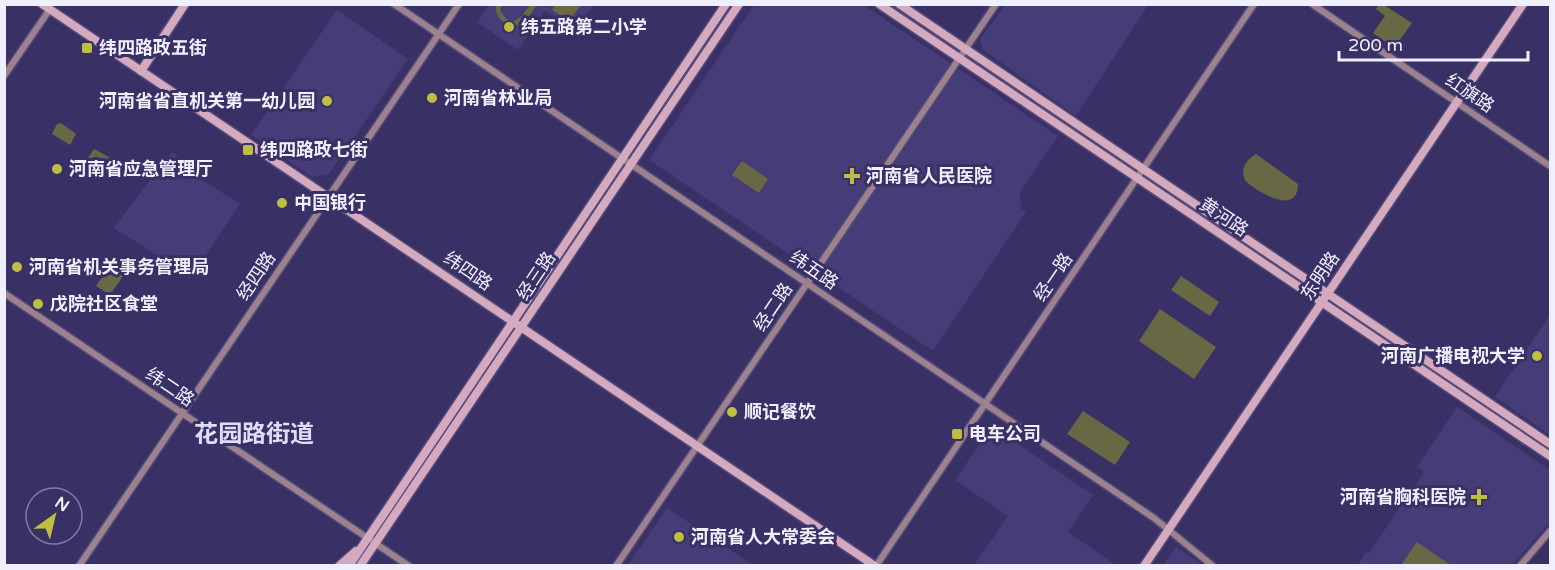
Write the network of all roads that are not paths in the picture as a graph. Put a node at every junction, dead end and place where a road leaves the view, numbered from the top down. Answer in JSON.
{"nodes":[{"id":1,"x":185,"y":4,"type":"edge"},
{"id":2,"x":394,"y":4,"type":"edge"},
{"id":3,"x":459,"y":4,"type":"edge"},
{"id":4,"x":726,"y":4,"type":"edge"},
{"id":5,"x":739,"y":4,"type":"edge"},
{"id":6,"x":879,"y":4,"type":"edge"},
{"id":7,"x":899,"y":4,"type":"edge"},
{"id":8,"x":996,"y":4,"type":"edge"},
{"id":9,"x":1254,"y":4,"type":"edge"},
{"id":10,"x":1312,"y":4,"type":"edge"},
{"id":11,"x":1523,"y":4,"type":"edge"},
{"id":12,"x":46,"y":7,"type":"edge"},
{"id":13,"x":438,"y":35,"type":"junction"},
{"id":14,"x":966,"y":49,"type":"junction"},
{"id":15,"x":959,"y":58,"type":"junction"},
{"id":16,"x":141,"y":71,"type":"junction"},
{"id":17,"x":4,"y":76,"type":"edge"},
{"id":18,"x":1457,"y":102,"type":"junction"},
{"id":19,"x":622,"y":158,"type":"junction"},
{"id":20,"x":631,"y":164,"type":"junction"},
{"id":21,"x":1551,"y":166,"type":"edge"},
{"id":22,"x":1143,"y":169,"type":"junction"},
{"id":23,"x":1137,"y":178,"type":"junction"},
{"id":24,"x":327,"y":196,"type":"junction"},
{"id":25,"x":807,"y":283,"type":"junction"},
{"id":26,"x":4,"y":293,"type":"edge"},
{"id":27,"x":1328,"y":294,"type":"junction"},
{"id":28,"x":1322,"y":303,"type":"junction"},
{"id":29,"x":513,"y":321,"type":"junction"},
{"id":30,"x":521,"y":327,"type":"junction"},
{"id":31,"x":986,"y":404,"type":"junction"},
{"id":32,"x":182,"y":413,"type":"junction"},
{"id":33,"x":1551,"y":444,"type":"edge"},
{"id":34,"x":697,"y":446,"type":"junction"},
{"id":35,"x":1551,"y":456,"type":"edge"},
{"id":36,"x":1169,"y":529,"type":"junction"},
{"id":37,"x":1551,"y":531,"type":"edge"},
{"id":38,"x":369,"y":544,"type":"junction"},
{"id":39,"x":80,"y":566,"type":"edge"},
{"id":40,"x":339,"y":566,"type":"edge"},
{"id":41,"x":349,"y":566,"type":"edge"},
{"id":42,"x":360,"y":566,"type":"edge"},
{"id":43,"x":369,"y":566,"type":"edge"},
{"id":44,"x":409,"y":566,"type":"edge"},
{"id":45,"x":616,"y":566,"type":"edge"},
{"id":46,"x":876,"y":566,"type":"edge"},
{"id":47,"x":1144,"y":566,"type":"edge"},
{"id":48,"x":1213,"y":566,"type":"edge"},
{"id":49,"x":1520,"y":566,"type":"edge"}],
"edges":[{"from":1,"to":16,"type":"main road"},
{"from":2,"to":13,"type":"street","name":"纬五路"},
{"from":3,"to":13,"type":"street","name":"经四路"},
{"from":4,"to":19,"type":"main road","name":"经三路"},
{"from":5,"to":20,"type":"main road","name":"经三路"},
{"from":6,"to":15,"type":"main road","name":"黄河路"},
{"from":7,"to":14,"type":"main road","name":"黄河路"},
{"from":8,"to":14,"type":"street","name":"经二路"},
{"from":9,"to":22,"type":"street","name":"经一路"},
{"from":10,"to":18,"type":"street","name":"红旗路"},
{"from":11,"to":18,"type":"main road","name":"东明路"},
{"from":12,"to":16,"type":"main road","name":"纬四路"},
{"from":12,"to":17,"type":"street"},
{"from":13,"to":19,"type":"street","name":"纬五路"},
{"from":13,"to":24,"type":"street","name":"经四路"},
{"from":14,"to":15,"type":"street","name":"经二路"},
{"from":14,"to":22,"type":"main road","name":"黄河路"},
{"from":15,"to":23,"type":"main road","name":"黄河路"},
{"from":15,"to":25,"type":"street","name":"经二路"},
{"from":16,"to":24,"type":"main road","name":"纬四路"},
{"from":18,"to":21,"type":"street","name":"红旗路"},
{"from":18,"to":27,"type":"main road","name":"东明路"},
{"from":19,"to":20,"type":"street","name":"纬五路"},
{"from":19,"to":29,"type":"main road","name":"经三路"},
{"from":20,"to":25,"type":"street","name":"纬五路"},
{"from":20,"to":30,"type":"main road","name":"经三路"},
{"from":22,"to":23,"type":"street","name":"经一路"},
{"from":22,"to":27,"type":"main road","name":"黄河路"},
{"from":23,"to":28,"type":"main road","name":"黄河路"},
{"from":23,"to":31,"type":"street","name":"经一路"},
{"from":24,"to":29,"type":"main road","name":"纬四路"},
{"from":24,"to":32,"type":"street","name":"经四路"},
{"from":25,"to":31,"type":"street","name":"纬五路"},
{"from":25,"to":34,"type":"street","name":"经二路"},
{"from":26,"to":32,"type":"street","name":"纬二路"},
{"from":27,"to":28,"type":"main road","name":"东明路"},
{"from":27,"to":33,"type":"main road","name":"黄河路"},
{"from":28,"to":35,"type":"main road","name":"黄河路"},
{"from":28,"to":36,"type":"main road","name":"东明路"},
{"from":29,"to":30,"type":"main road","name":"纬四路"},
{"from":29,"to":38,"type":"main road","name":"经三路"},
{"from":30,"to":34,"type":"main road","name":"纬四路"},
{"from":30,"to":38,"type":"main road","name":"经三路"},
{"from":31,"to":36,"type":"street","name":"纬五路"},
{"from":31,"to":46,"type":"street","name":"经一路"},
{"from":32,"to":38,"type":"street","name":"纬二路"},
{"from":32,"to":39,"type":"street","name":"经四路"},
{"from":34,"to":45,"type":"street","name":"经二路"},
{"from":34,"to":46,"type":"main road","name":"纬四路"},
{"from":36,"to":47,"type":"main road","name":"东明路"},
{"from":36,"to":48,"type":"street","name":"纬五路"},
{"from":37,"to":49,"type":"street"},
{"from":38,"to":40,"type":"main road"},
{"from":38,"to":41,"type":"main road","name":"经三路"},
{"from":38,"to":42,"type":"main road","name":"经三路"},
{"from":38,"to":43,"type":"main road"},
{"from":38,"to":44,"type":"street","name":"纬二路"}]}
